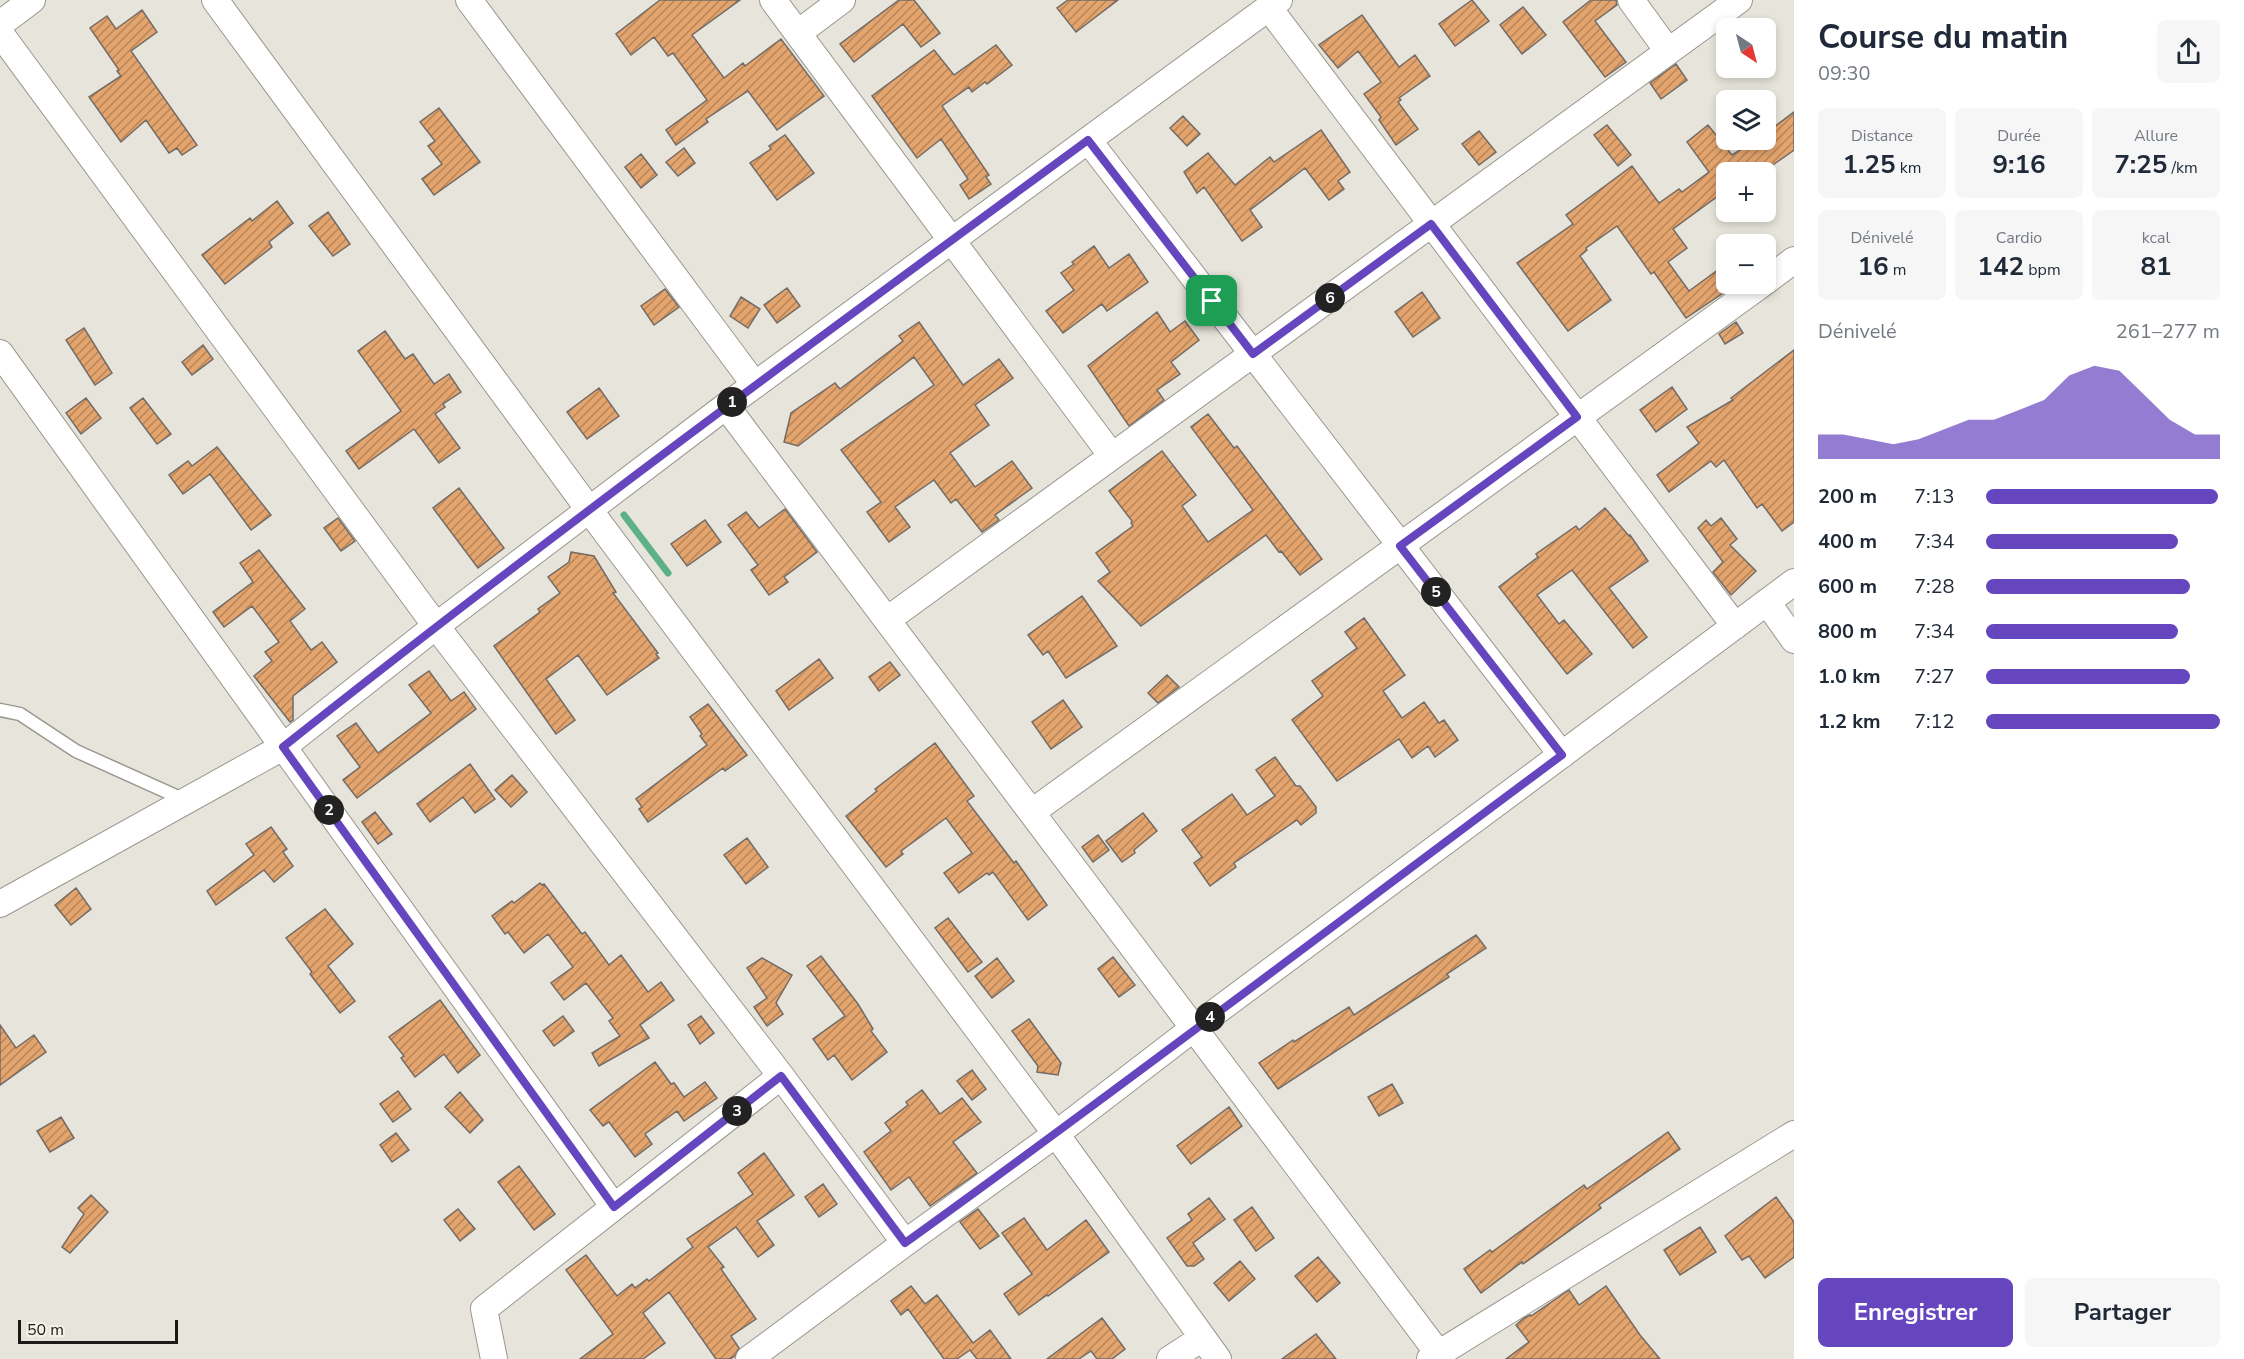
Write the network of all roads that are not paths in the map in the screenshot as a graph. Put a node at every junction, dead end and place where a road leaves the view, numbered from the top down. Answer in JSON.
{"nodes":[{"id":1,"x":32,"y":0,"type":"edge"},
{"id":2,"x":215,"y":0,"type":"edge"},
{"id":3,"x":469,"y":0,"type":"edge"},
{"id":4,"x":773,"y":0,"type":"edge"},
{"id":5,"x":842,"y":0,"type":"edge"},
{"id":6,"x":1631,"y":0,"type":"edge"},
{"id":7,"x":1739,"y":0,"type":"edge"},
{"id":8,"x":1274,"y":4,"type":"edge"},
{"id":9,"x":0,"y":24,"type":"edge"},
{"id":10,"x":0,"y":33,"type":"edge"},
{"id":11,"x":798,"y":33,"type":"junction"},
{"id":12,"x":1668,"y":51,"type":"junction"},
{"id":13,"x":1088,"y":140,"type":"junction"},
{"id":14,"x":1431,"y":224,"type":"junction"},
{"id":15,"x":952,"y":240,"type":"junction"},
{"id":16,"x":1794,"y":260,"type":"edge"},
{"id":17,"x":1776,"y":274,"type":"edge"},
{"id":18,"x":1748,"y":294,"type":"edge"},
{"id":19,"x":0,"y":353,"type":"edge"},
{"id":20,"x":1253,"y":354,"type":"junction"},
{"id":21,"x":755,"y":385,"type":"junction"},
{"id":22,"x":726,"y":406,"type":"junction"},
{"id":23,"x":1577,"y":417,"type":"junction"},
{"id":24,"x":1112,"y":456,"type":"junction"},
{"id":25,"x":590,"y":511,"type":"junction"},
{"id":26,"x":1400,"y":546,"type":"junction"},
{"id":27,"x":1794,"y":582,"type":"edge"},
{"id":28,"x":1767,"y":602,"type":"junction"},
{"id":29,"x":888,"y":620,"type":"junction"},
{"id":30,"x":436,"y":626,"type":"junction"},
{"id":31,"x":1735,"y":626,"type":"junction"},
{"id":32,"x":1794,"y":640,"type":"edge"},
{"id":33,"x":0,"y":710,"type":"edge"},
{"id":34,"x":283,"y":747,"type":"junction"},
{"id":35,"x":1562,"y":755,"type":"junction"},
{"id":36,"x":188,"y":801,"type":"junction"},
{"id":37,"x":1032,"y":812,"type":"junction"},
{"id":38,"x":0,"y":904,"type":"edge"},
{"id":39,"x":1194,"y":1028,"type":"junction"},
{"id":40,"x":781,"y":1076,"type":"junction"},
{"id":41,"x":1056,"y":1134,"type":"junction"},
{"id":42,"x":1794,"y":1134,"type":"edge"},
{"id":43,"x":614,"y":1207,"type":"junction"},
{"id":44,"x":905,"y":1243,"type":"junction"},
{"id":45,"x":1201,"y":1339,"type":"junction"},
{"id":46,"x":1434,"y":1356,"type":"edge"},
{"id":47,"x":494,"y":1359,"type":"edge"},
{"id":48,"x":749,"y":1359,"type":"edge"},
{"id":49,"x":1170,"y":1359,"type":"edge"},
{"id":50,"x":1218,"y":1359,"type":"edge"}],
"edges":[{"from":1,"to":9,"type":"street"},
{"from":2,"to":25,"type":"street"},
{"from":3,"to":21,"type":"street"},
{"from":4,"to":11,"type":"street"},
{"from":5,"to":11,"type":"street"},
{"from":6,"to":12,"type":"street"},
{"from":7,"to":12,"type":"street"},
{"from":8,"to":13,"type":"street"},
{"from":8,"to":14,"type":"street"},
{"from":10,"to":30,"type":"street"},
{"from":11,"to":15,"type":"street"},
{"from":12,"to":14,"type":"street"},
{"from":13,"to":15,"type":"street"},
{"from":13,"to":20,"type":"street"},
{"from":14,"to":20,"type":"street"},
{"from":14,"to":23,"type":"street"},
{"from":15,"to":21,"type":"street"},
{"from":15,"to":24,"type":"street"},
{"from":16,"to":17,"type":"street"},
{"from":18,"to":23,"type":"street"},
{"from":19,"to":34,"type":"street"},
{"from":20,"to":24,"type":"street"},
{"from":20,"to":26,"type":"street"},
{"from":21,"to":22,"type":"street"},
{"from":22,"to":25,"type":"street"},
{"from":22,"to":29,"type":"street"},
{"from":23,"to":26,"type":"street"},
{"from":23,"to":31,"type":"street"},
{"from":24,"to":29,"type":"street"},
{"from":25,"to":30,"type":"street"},
{"from":25,"to":41,"type":"street"},
{"from":26,"to":35,"type":"street"},
{"from":26,"to":37,"type":"street"},
{"from":27,"to":28,"type":"street"},
{"from":28,"to":31,"type":"street"},
{"from":28,"to":32,"type":"street"},
{"from":29,"to":37,"type":"street"},
{"from":30,"to":34,"type":"street"},
{"from":30,"to":40,"type":"street"},
{"from":31,"to":35,"type":"street"},
{"from":33,"to":36,"type":"lane"},
{"from":34,"to":36,"type":"street"},
{"from":34,"to":43,"type":"street"},
{"from":35,"to":39,"type":"street"},
{"from":36,"to":38,"type":"street"},
{"from":37,"to":39,"type":"street"},
{"from":39,"to":41,"type":"street"},
{"from":39,"to":46,"type":"street"},
{"from":40,"to":43,"type":"street"},
{"from":40,"to":44,"type":"street"},
{"from":41,"to":44,"type":"street"},
{"from":41,"to":45,"type":"street"},
{"from":42,"to":46,"type":"street"},
{"from":43,"to":47,"type":"street"},
{"from":44,"to":48,"type":"street"},
{"from":45,"to":49,"type":"street"},
{"from":45,"to":50,"type":"street"}]}
